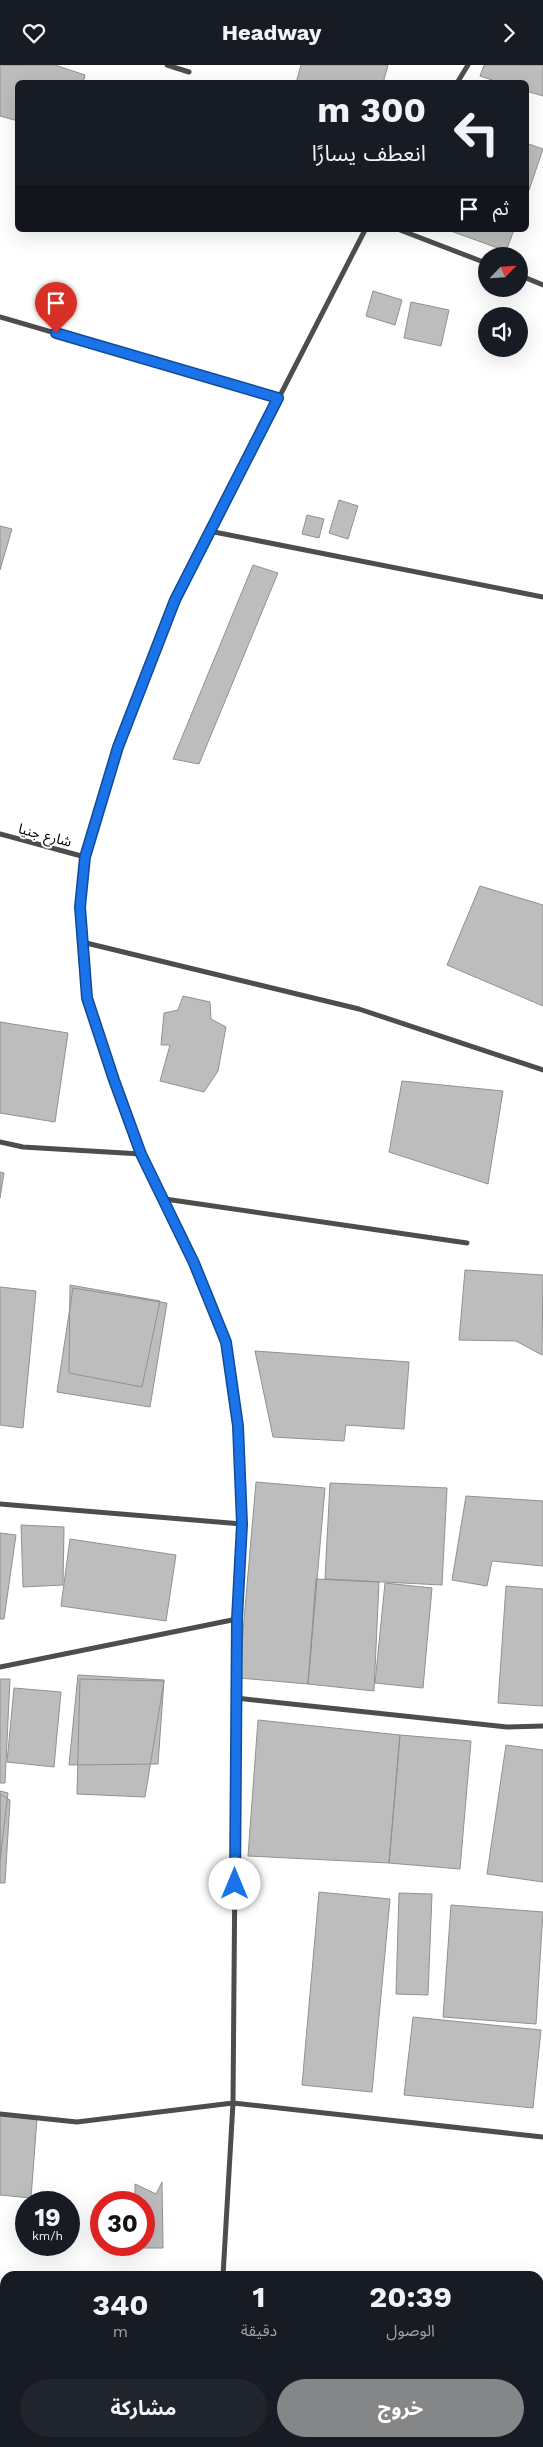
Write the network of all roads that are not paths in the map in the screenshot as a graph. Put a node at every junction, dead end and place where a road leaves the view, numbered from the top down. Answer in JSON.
{"nodes":[{"id":1,"x":167,"y":65,"type":"edge"},
{"id":2,"x":468,"y":65,"type":"edge"},
{"id":3,"x":189,"y":72,"type":"dead end"},
{"id":4,"x":459,"y":80,"type":"edge"},
{"id":5,"x":364,"y":232,"type":"edge"},
{"id":6,"x":405,"y":232,"type":"edge"},
{"id":7,"x":478,"y":260,"type":"edge"},
{"id":8,"x":528,"y":279,"type":"edge"},
{"id":9,"x":543,"y":285,"type":"edge"},
{"id":10,"x":0,"y":317,"type":"edge"},
{"id":11,"x":278,"y":398,"type":"junction"},
{"id":12,"x":210,"y":531,"type":"junction"},
{"id":13,"x":543,"y":597,"type":"edge"},
{"id":14,"x":0,"y":834,"type":"edge"},
{"id":15,"x":85,"y":857,"type":"junction"},
{"id":16,"x":82,"y":942,"type":"junction"},
{"id":17,"x":543,"y":1070,"type":"edge"},
{"id":18,"x":0,"y":1142,"type":"edge"},
{"id":19,"x":141,"y":1154,"type":"junction"},
{"id":20,"x":165,"y":1199,"type":"junction"},
{"id":21,"x":467,"y":1243,"type":"dead end"},
{"id":22,"x":0,"y":1504,"type":"edge"},
{"id":23,"x":242,"y":1524,"type":"junction"},
{"id":24,"x":237,"y":1619,"type":"junction"},
{"id":25,"x":0,"y":1667,"type":"edge"},
{"id":26,"x":236,"y":1698,"type":"junction"},
{"id":27,"x":543,"y":1726,"type":"edge"},
{"id":28,"x":233,"y":2103,"type":"junction"},
{"id":29,"x":0,"y":2114,"type":"edge"},
{"id":30,"x":543,"y":2137,"type":"edge"},
{"id":31,"x":223,"y":2271,"type":"edge"}],
"edges":[{"from":1,"to":3,"type":"street"},
{"from":2,"to":4,"type":"street"},
{"from":5,"to":11,"type":"street"},
{"from":6,"to":7,"type":"street"},
{"from":8,"to":9,"type":"street"},
{"from":10,"to":11,"type":"street"},
{"from":11,"to":12,"type":"street"},
{"from":12,"to":13,"type":"street"},
{"from":12,"to":15,"type":"street"},
{"from":14,"to":15,"type":"street","name":"شارع جنيا"},
{"from":15,"to":16,"type":"street"},
{"from":16,"to":17,"type":"street"},
{"from":16,"to":19,"type":"street"},
{"from":18,"to":19,"type":"street"},
{"from":19,"to":20,"type":"street"},
{"from":20,"to":21,"type":"street"},
{"from":20,"to":23,"type":"street"},
{"from":22,"to":23,"type":"street"},
{"from":23,"to":24,"type":"street"},
{"from":24,"to":25,"type":"street"},
{"from":24,"to":26,"type":"street"},
{"from":26,"to":27,"type":"street"},
{"from":26,"to":28,"type":"street"},
{"from":28,"to":29,"type":"street"},
{"from":28,"to":30,"type":"street"},
{"from":28,"to":31,"type":"street"}]}
